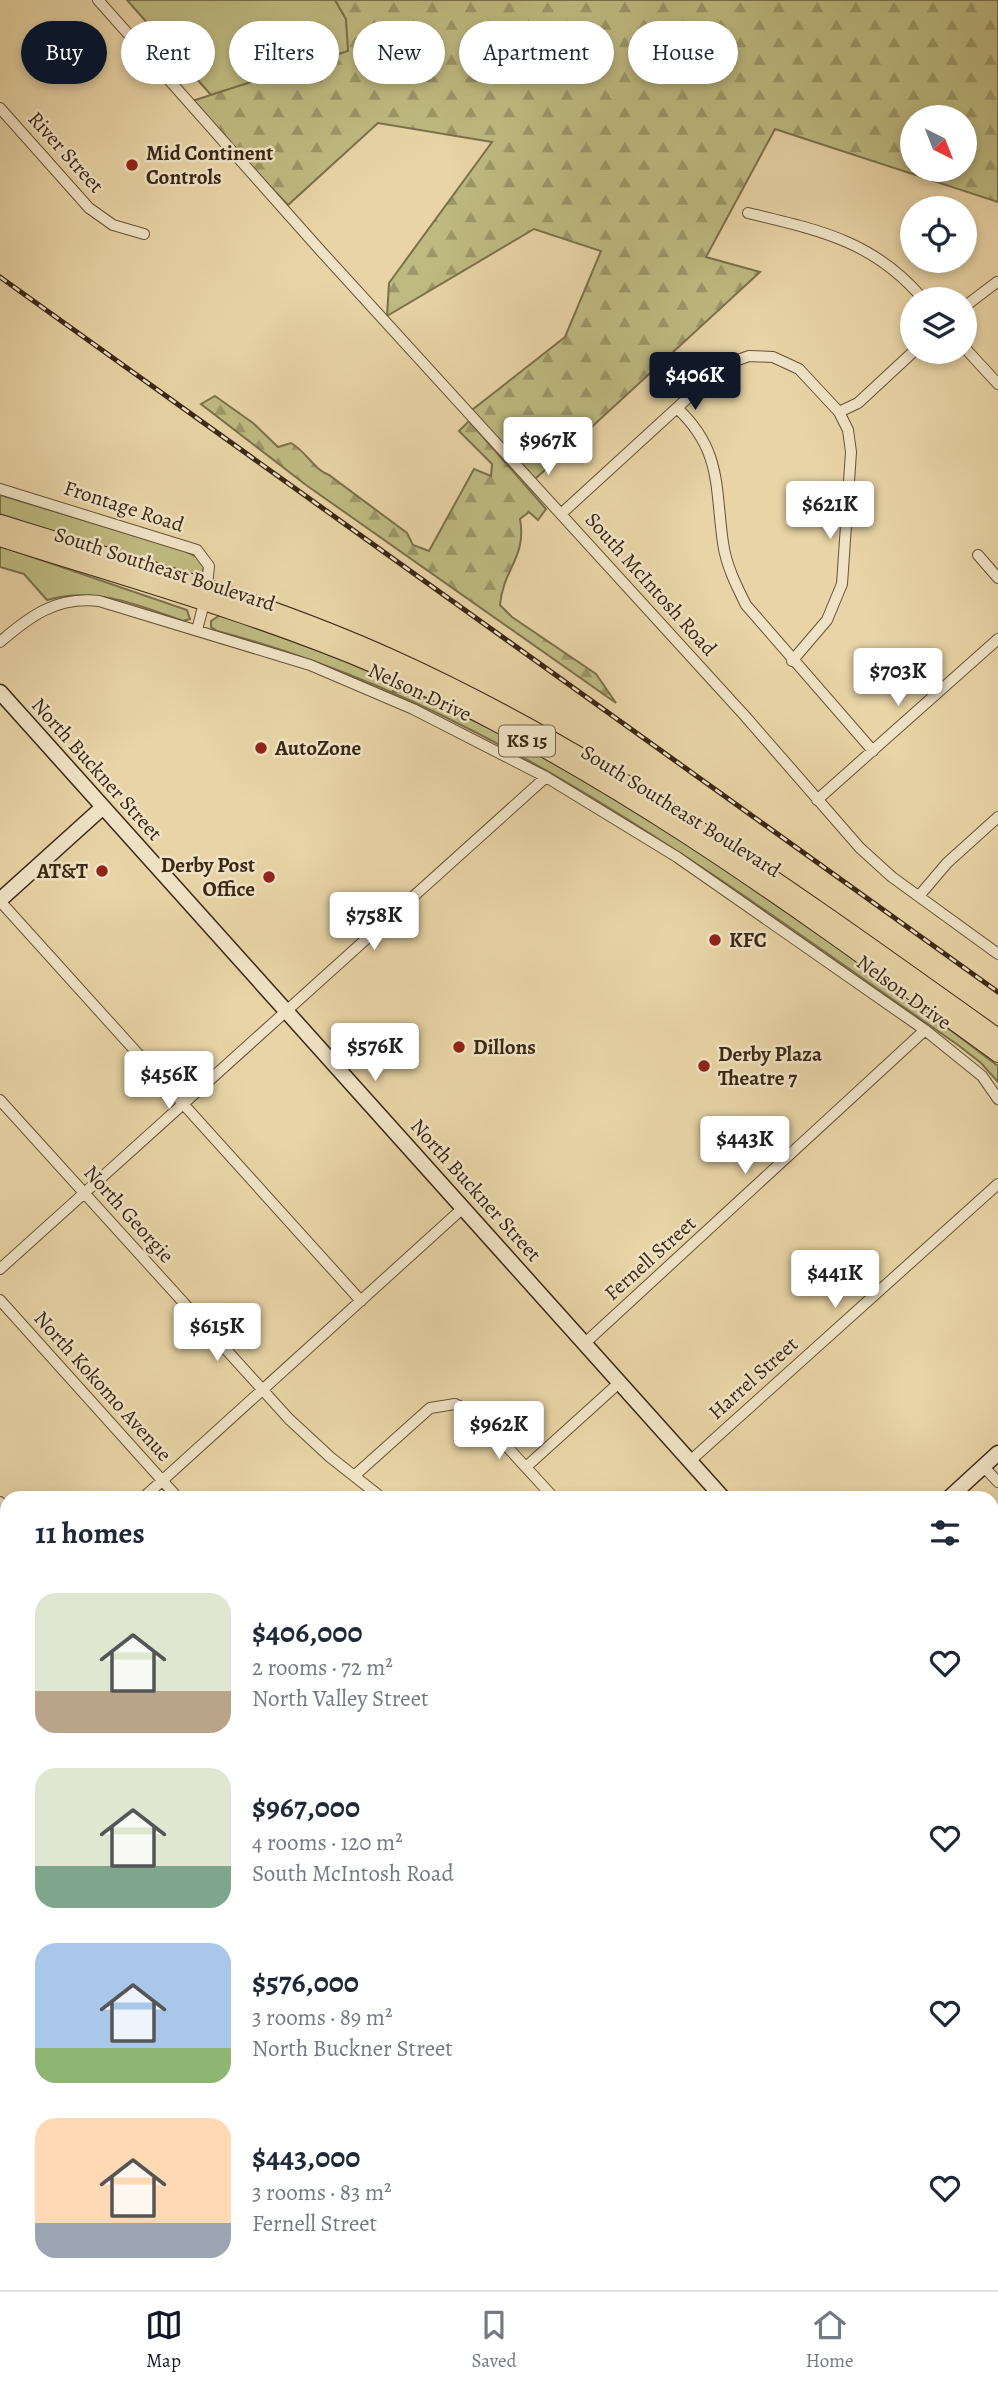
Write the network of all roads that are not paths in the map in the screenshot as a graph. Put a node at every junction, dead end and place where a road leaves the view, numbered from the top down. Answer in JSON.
{"nodes":[{"id":1,"x":98,"y":0,"type":"edge"},
{"id":2,"x":0,"y":108,"type":"edge"},
{"id":3,"x":748,"y":213,"type":"dead end"},
{"id":4,"x":144,"y":234,"type":"dead end"},
{"id":5,"x":997,"y":282,"type":"edge"},
{"id":6,"x":911,"y":287,"type":"edge"},
{"id":7,"x":977,"y":297,"type":"edge"},
{"id":8,"x":977,"y":361,"type":"edge"},
{"id":9,"x":900,"y":364,"type":"edge"},
{"id":10,"x":998,"y":384,"type":"edge"},
{"id":11,"x":677,"y":408,"type":"junction"},
{"id":12,"x":839,"y":412,"type":"junction"},
{"id":13,"x":0,"y":489,"type":"edge"},
{"id":14,"x":561,"y":514,"type":"junction"},
{"id":15,"x":0,"y":523,"type":"edge"},
{"id":16,"x":0,"y":538,"type":"edge"},
{"id":17,"x":978,"y":555,"type":"dead end"},
{"id":18,"x":998,"y":578,"type":"edge"},
{"id":19,"x":143,"y":584,"type":"junction"},
{"id":20,"x":207,"y":587,"type":"junction"},
{"id":21,"x":204,"y":603,"type":"junction"},
{"id":22,"x":263,"y":606,"type":"junction"},
{"id":23,"x":197,"y":630,"type":"junction"},
{"id":24,"x":998,"y":639,"type":"edge"},
{"id":25,"x":0,"y":642,"type":"edge"},
{"id":26,"x":792,"y":660,"type":"junction"},
{"id":27,"x":0,"y":692,"type":"edge"},
{"id":28,"x":873,"y":751,"type":"junction"},
{"id":29,"x":545,"y":777,"type":"junction"},
{"id":30,"x":817,"y":800,"type":"junction"},
{"id":31,"x":103,"y":807,"type":"junction"},
{"id":32,"x":998,"y":817,"type":"edge"},
{"id":33,"x":919,"y":896,"type":"junction"},
{"id":34,"x":0,"y":900,"type":"edge"},
{"id":35,"x":998,"y":954,"type":"edge"},
{"id":36,"x":286,"y":1011,"type":"junction"},
{"id":37,"x":925,"y":1030,"type":"junction"},
{"id":38,"x":998,"y":1037,"type":"edge"},
{"id":39,"x":998,"y":1054,"type":"edge"},
{"id":40,"x":998,"y":1099,"type":"edge"},
{"id":41,"x":0,"y":1100,"type":"edge"},
{"id":42,"x":183,"y":1104,"type":"junction"},
{"id":43,"x":998,"y":1184,"type":"edge"},
{"id":44,"x":84,"y":1193,"type":"junction"},
{"id":45,"x":463,"y":1208,"type":"junction"},
{"id":46,"x":0,"y":1269,"type":"edge"},
{"id":47,"x":0,"y":1300,"type":"edge"},
{"id":48,"x":361,"y":1301,"type":"junction"},
{"id":49,"x":585,"y":1343,"type":"junction"},
{"id":50,"x":620,"y":1382,"type":"junction"},
{"id":51,"x":262,"y":1390,"type":"junction"},
{"id":52,"x":998,"y":1453,"type":"edge"},
{"id":53,"x":690,"y":1461,"type":"junction"},
{"id":54,"x":984,"y":1466,"type":"junction"},
{"id":55,"x":526,"y":1467,"type":"junction"},
{"id":56,"x":354,"y":1476,"type":"junction"},
{"id":57,"x":162,"y":1480,"type":"junction"},
{"id":58,"x":998,"y":1482,"type":"edge"},
{"id":59,"x":150,"y":1491,"type":"edge"},
{"id":60,"x":172,"y":1491,"type":"edge"},
{"id":61,"x":373,"y":1491,"type":"edge"},
{"id":62,"x":548,"y":1491,"type":"edge"},
{"id":63,"x":717,"y":1491,"type":"edge"},
{"id":64,"x":956,"y":1491,"type":"edge"}],
"edges":[{"from":1,"to":14,"type":"street","name":"South McIntosh Road"},
{"from":2,"to":4,"type":"street","name":"River Street"},
{"from":3,"to":6,"type":"street"},
{"from":5,"to":7,"type":"street"},
{"from":8,"to":10,"type":"street"},
{"from":9,"to":12,"type":"street"},
{"from":11,"to":12,"type":"street"},
{"from":11,"to":14,"type":"street"},
{"from":11,"to":26,"type":"street"},
{"from":12,"to":26,"type":"street"},
{"from":13,"to":20,"type":"street","name":"Frontage Road"},
{"from":14,"to":30,"type":"street","name":"South McIntosh Road"},
{"from":15,"to":20,"type":"main road","name":"South Southeast Boulevard","number":"KS 15"},
{"from":16,"to":19,"type":"main road","name":"South Southeast Boulevard","number":"KS 15"},
{"from":17,"to":18,"type":"street"},
{"from":19,"to":20,"type":"main road"},
{"from":19,"to":21,"type":"main road","name":"South Southeast Boulevard","number":"KS 15"},
{"from":20,"to":22,"type":"main road","name":"South Southeast Boulevard","number":"KS 15"},
{"from":21,"to":22,"type":"main road"},
{"from":21,"to":23,"type":"street"},
{"from":21,"to":39,"type":"main road","name":"South Southeast Boulevard","number":"KS 15"},
{"from":22,"to":38,"type":"main road","name":"South Southeast Boulevard","number":"KS 15"},
{"from":23,"to":25,"type":"street","name":"Nelson Drive"},
{"from":23,"to":29,"type":"street","name":"Nelson Drive"},
{"from":24,"to":28,"type":"street"},
{"from":26,"to":28,"type":"street"},
{"from":27,"to":31,"type":"main road","name":"North Buckner Street"},
{"from":28,"to":30,"type":"street"},
{"from":29,"to":36,"type":"street"},
{"from":29,"to":37,"type":"street","name":"Nelson Drive"},
{"from":30,"to":33,"type":"street","name":"South McIntosh Road"},
{"from":31,"to":34,"type":"main road"},
{"from":31,"to":36,"type":"main road","name":"North Buckner Street"},
{"from":32,"to":33,"type":"street"},
{"from":33,"to":35,"type":"street","name":"South McIntosh Road"},
{"from":34,"to":42,"type":"street"},
{"from":36,"to":42,"type":"street"},
{"from":36,"to":45,"type":"main road","name":"North Buckner Street"},
{"from":37,"to":40,"type":"street","name":"Nelson Drive"},
{"from":37,"to":49,"type":"street","name":"Fernell Street"},
{"from":41,"to":44,"type":"street","name":"North Georgie"},
{"from":42,"to":44,"type":"street"},
{"from":42,"to":48,"type":"street"},
{"from":43,"to":53,"type":"street","name":"Harrel Street"},
{"from":44,"to":46,"type":"street"},
{"from":44,"to":51,"type":"street","name":"North Georgie"},
{"from":45,"to":48,"type":"street"},
{"from":45,"to":49,"type":"main road","name":"North Buckner Street"},
{"from":47,"to":57,"type":"street","name":"North Kokomo Avenue"},
{"from":48,"to":51,"type":"street"},
{"from":49,"to":50,"type":"main road","name":"North Buckner Street"},
{"from":50,"to":53,"type":"main road","name":"North Buckner Street"},
{"from":50,"to":55,"type":"street"},
{"from":51,"to":56,"type":"street","name":"North Georgie"},
{"from":51,"to":57,"type":"street"},
{"from":52,"to":54,"type":"main road"},
{"from":53,"to":63,"type":"main road","name":"North Buckner Street"},
{"from":54,"to":58,"type":"street"},
{"from":54,"to":64,"type":"main road"},
{"from":55,"to":56,"type":"street"},
{"from":55,"to":62,"type":"street"},
{"from":56,"to":61,"type":"street","name":"North Georgie"},
{"from":57,"to":59,"type":"street"},
{"from":57,"to":60,"type":"street","name":"North Kokomo Avenue"}]}
